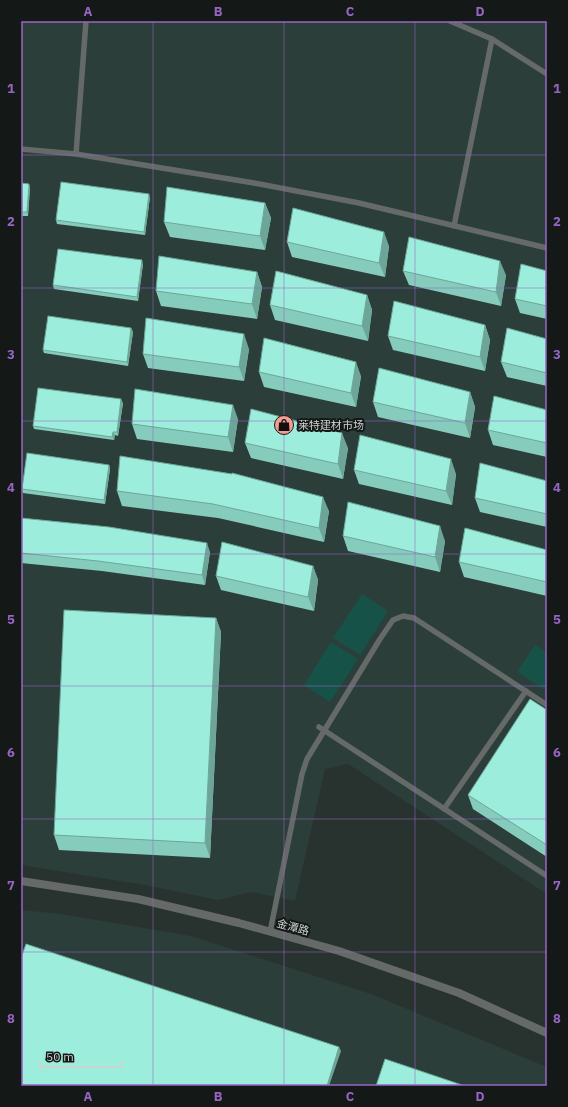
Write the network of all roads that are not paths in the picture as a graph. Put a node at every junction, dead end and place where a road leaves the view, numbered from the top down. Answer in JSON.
{"nodes":[{"id":1,"x":86,"y":21,"type":"edge"},
{"id":2,"x":450,"y":21,"type":"edge"},
{"id":3,"x":492,"y":39,"type":"junction"},
{"id":4,"x":547,"y":74,"type":"edge"},
{"id":5,"x":21,"y":149,"type":"edge"},
{"id":6,"x":76,"y":154,"type":"junction"},
{"id":7,"x":454,"y":226,"type":"junction"},
{"id":8,"x":547,"y":248,"type":"edge"},
{"id":9,"x":526,"y":691,"type":"junction"},
{"id":10,"x":547,"y":705,"type":"edge"},
{"id":11,"x":322,"y":729,"type":"junction"},
{"id":12,"x":444,"y":809,"type":"junction"},
{"id":13,"x":547,"y":876,"type":"edge"},
{"id":14,"x":21,"y":881,"type":"edge"},
{"id":15,"x":270,"y":932,"type":"junction"},
{"id":16,"x":547,"y":1034,"type":"edge"}],
"edges":[{"from":1,"to":6,"type":"lane"},
{"from":2,"to":3,"type":"lane"},
{"from":3,"to":4,"type":"lane"},
{"from":3,"to":7,"type":"lane"},
{"from":5,"to":6,"type":"lane"},
{"from":6,"to":7,"type":"lane"},
{"from":7,"to":8,"type":"lane"},
{"from":9,"to":10,"type":"lane"},
{"from":9,"to":11,"type":"lane"},
{"from":9,"to":12,"type":"lane"},
{"from":11,"to":12,"type":"lane"},
{"from":11,"to":15,"type":"lane"},
{"from":12,"to":13,"type":"lane"},
{"from":14,"to":15,"type":"street","name":"金潭路"},
{"from":15,"to":16,"type":"street","name":"金潭路"}]}
